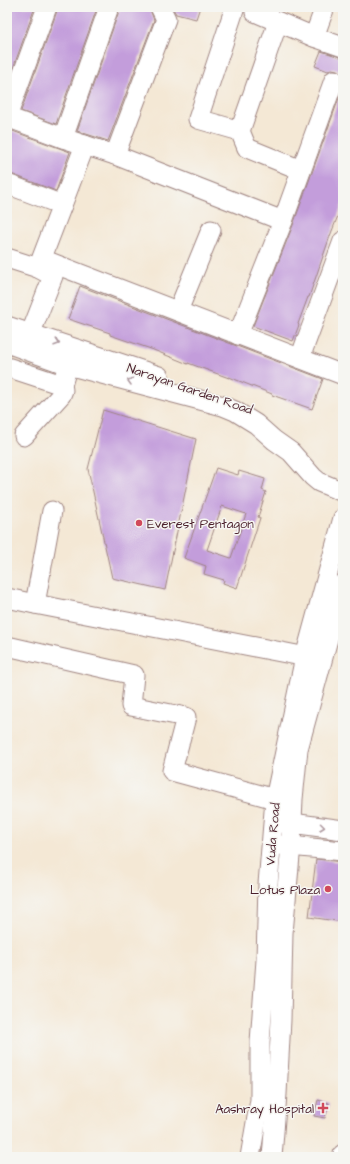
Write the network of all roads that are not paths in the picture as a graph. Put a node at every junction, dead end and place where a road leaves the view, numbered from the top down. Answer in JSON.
{"nodes":[{"id":1,"x":47,"y":7,"type":"edge"},
{"id":2,"x":109,"y":7,"type":"edge"},
{"id":3,"x":160,"y":7,"type":"edge"},
{"id":4,"x":236,"y":7,"type":"edge"},
{"id":5,"x":325,"y":7,"type":"edge"},
{"id":6,"x":252,"y":9,"type":"edge"},
{"id":7,"x":278,"y":22,"type":"junction"},
{"id":8,"x":314,"y":37,"type":"junction"},
{"id":9,"x":343,"y":47,"type":"edge"},
{"id":10,"x":334,"y":80,"type":"dead end"},
{"id":11,"x":240,"y":131,"type":"junction"},
{"id":12,"x":63,"y":138,"type":"junction"},
{"id":13,"x":85,"y":145,"type":"junction"},
{"id":14,"x":115,"y":155,"type":"junction"},
{"id":15,"x":301,"y":170,"type":"junction"},
{"id":16,"x":7,"y":184,"type":"edge"},
{"id":17,"x":62,"y":205,"type":"junction"},
{"id":18,"x":282,"y":221,"type":"junction"},
{"id":19,"x":211,"y":230,"type":"dead end"},
{"id":20,"x":343,"y":241,"type":"edge"},
{"id":21,"x":7,"y":258,"type":"edge"},
{"id":22,"x":40,"y":263,"type":"junction"},
{"id":23,"x":178,"y":311,"type":"junction"},
{"id":24,"x":7,"y":326,"type":"edge"},
{"id":25,"x":238,"y":335,"type":"junction"},
{"id":26,"x":19,"y":342,"type":"edge"},
{"id":27,"x":300,"y":358,"type":"junction"},
{"id":28,"x":68,"y":365,"type":"junction"},
{"id":29,"x":7,"y":367,"type":"edge"},
{"id":30,"x":343,"y":375,"type":"edge"},
{"id":31,"x":62,"y":385,"type":"junction"},
{"id":32,"x":24,"y":436,"type":"dead end"},
{"id":33,"x":291,"y":452,"type":"junction"},
{"id":34,"x":331,"y":487,"type":"edge"},
{"id":35,"x":52,"y":511,"type":"dead end"},
{"id":36,"x":343,"y":518,"type":"edge"},
{"id":37,"x":343,"y":584,"type":"edge"},
{"id":38,"x":7,"y":598,"type":"edge"},
{"id":39,"x":35,"y":604,"type":"junction"},
{"id":40,"x":337,"y":628,"type":"edge"},
{"id":41,"x":7,"y":646,"type":"edge"},
{"id":42,"x":313,"y":659,"type":"junction"},
{"id":43,"x":284,"y":799,"type":"junction"},
{"id":44,"x":273,"y":823,"type":"junction"},
{"id":45,"x":292,"y":823,"type":"junction"},
{"id":46,"x":343,"y":830,"type":"edge"},
{"id":47,"x":271,"y":844,"type":"junction"},
{"id":48,"x":291,"y":845,"type":"junction"},
{"id":49,"x":343,"y":851,"type":"edge"},
{"id":50,"x":343,"y":1154,"type":"edge"},
{"id":51,"x":250,"y":1157,"type":"edge"},
{"id":52,"x":272,"y":1157,"type":"edge"},
{"id":53,"x":342,"y":1157,"type":"edge"}],
"edges":[{"from":1,"to":12,"type":"street"},
{"from":2,"to":12,"type":"street"},
{"from":3,"to":14,"type":"street"},
{"from":4,"to":11,"type":"street"},
{"from":5,"to":8,"type":"street"},
{"from":6,"to":7,"type":"street"},
{"from":7,"to":8,"type":"street"},
{"from":7,"to":11,"type":"street"},
{"from":8,"to":9,"type":"street"},
{"from":10,"to":15,"type":"street"},
{"from":11,"to":15,"type":"street"},
{"from":12,"to":13,"type":"street"},
{"from":13,"to":14,"type":"street"},
{"from":13,"to":17,"type":"street"},
{"from":14,"to":18,"type":"street"},
{"from":15,"to":18,"type":"street"},
{"from":16,"to":17,"type":"street"},
{"from":17,"to":22,"type":"street"},
{"from":18,"to":25,"type":"street"},
{"from":19,"to":23,"type":"street"},
{"from":20,"to":27,"type":"street"},
{"from":21,"to":22,"type":"street"},
{"from":22,"to":23,"type":"street"},
{"from":22,"to":26,"type":"street"},
{"from":23,"to":25,"type":"street"},
{"from":24,"to":26,"type":"street","name":"Narayan Garden Road"},
{"from":25,"to":27,"type":"street"},
{"from":26,"to":28,"type":"street","name":"Narayan Garden Road"},
{"from":26,"to":33,"type":"street","name":"Narayan Garden Road","one_way":true},
{"from":27,"to":30,"type":"street"},
{"from":28,"to":31,"type":"street"},
{"from":33,"to":28,"type":"street","name":"Narayan Garden Road","one_way":true},
{"from":29,"to":31,"type":"street"},
{"from":31,"to":32,"type":"street"},
{"from":33,"to":34,"type":"street"},
{"from":35,"to":39,"type":"street"},
{"from":36,"to":42,"type":"street","name":"Vuda Road"},
{"from":37,"to":40,"type":"street","name":"Vuda Road"},
{"from":38,"to":39,"type":"street"},
{"from":39,"to":42,"type":"street"},
{"from":40,"to":42,"type":"street","name":"Vuda Road"},
{"from":41,"to":43,"type":"street"},
{"from":42,"to":43,"type":"street","name":"Vuda Road"},
{"from":43,"to":44,"type":"street","name":"Vuda Road"},
{"from":43,"to":45,"type":"street","name":"Vuda Road"},
{"from":44,"to":45,"type":"street"},
{"from":44,"to":47,"type":"street","name":"Vuda Road"},
{"from":45,"to":46,"type":"street","one_way":true},
{"from":45,"to":48,"type":"street","name":"Vuda Road"},
{"from":47,"to":48,"type":"street"},
{"from":47,"to":51,"type":"street","name":"Vuda Road"},
{"from":48,"to":49,"type":"street"},
{"from":48,"to":52,"type":"street","name":"Vuda Road"},
{"from":50,"to":53,"type":"street"}]}
